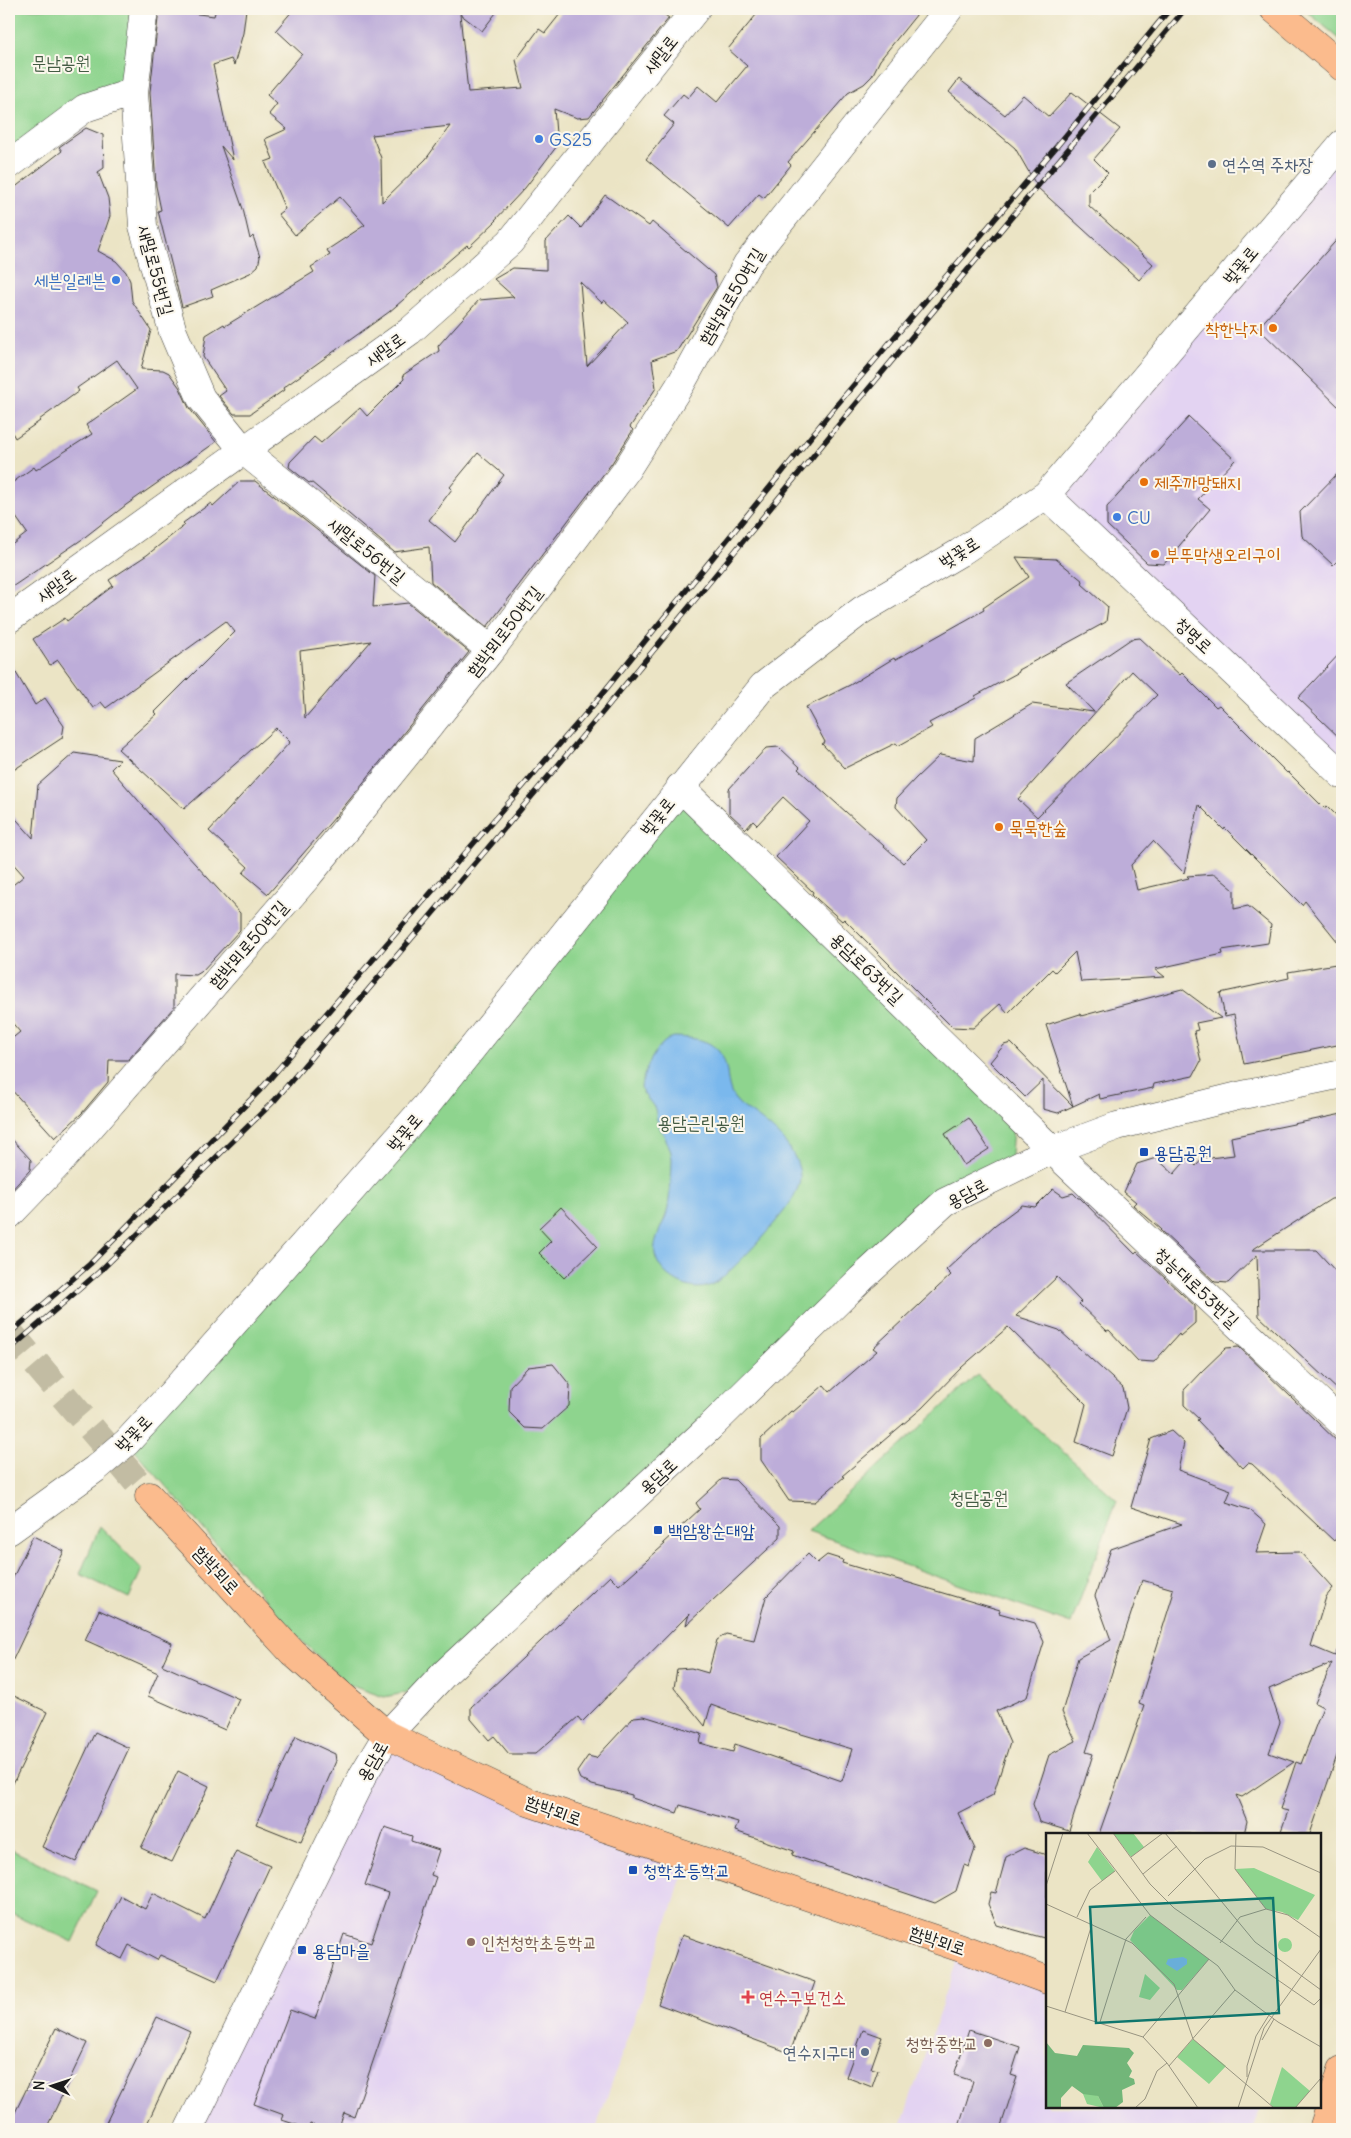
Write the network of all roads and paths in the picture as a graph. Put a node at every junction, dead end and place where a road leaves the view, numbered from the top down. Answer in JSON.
{"nodes":[{"id":1,"x":144,"y":9,"type":"edge"},
{"id":2,"x":696,"y":9,"type":"edge"},
{"id":3,"x":949,"y":9,"type":"edge"},
{"id":4,"x":1274,"y":9,"type":"edge"},
{"id":5,"x":1342,"y":67,"type":"edge"},
{"id":6,"x":134,"y":92,"type":"junction"},
{"id":7,"x":1342,"y":144,"type":"edge"},
{"id":8,"x":9,"y":165,"type":"edge"},
{"id":9,"x":244,"y":450,"type":"junction"},
{"id":10,"x":1046,"y":495,"type":"junction"},
{"id":11,"x":9,"y":619,"type":"edge"},
{"id":12,"x":490,"y":650,"type":"junction"},
{"id":13,"x":1342,"y":775,"type":"edge"},
{"id":14,"x":680,"y":787,"type":"junction"},
{"id":15,"x":1342,"y":1074,"type":"edge"},
{"id":16,"x":1052,"y":1150,"type":"junction"},
{"id":17,"x":9,"y":1215,"type":"edge"},
{"id":18,"x":1342,"y":1423,"type":"edge"},
{"id":19,"x":149,"y":1496,"type":"tunnel mouth"},
{"id":20,"x":9,"y":1531,"type":"edge"},
{"id":21,"x":387,"y":1735,"type":"junction"},
{"id":22,"x":1046,"y":1980,"type":"edge"},
{"id":23,"x":1333,"y":2078,"type":"edge"},
{"id":24,"x":196,"y":2127,"type":"edge"},
{"id":25,"x":1322,"y":2129,"type":"edge"}],
"edges":[{"from":1,"to":6,"type":"street","name":"새말로55번길"},
{"from":2,"to":9,"type":"street","name":"새말로"},
{"from":3,"to":12,"type":"street","name":"함박뫼로50번길"},
{"from":4,"to":5,"type":"main road"},
{"from":6,"to":8,"type":"street"},
{"from":6,"to":9,"type":"street","name":"새말로55번길"},
{"from":7,"to":10,"type":"street","name":"벚꽃로"},
{"from":9,"to":11,"type":"street","name":"새말로"},
{"from":9,"to":12,"type":"street","name":"새말로56번길"},
{"from":10,"to":13,"type":"street","name":"청명로"},
{"from":10,"to":14,"type":"street","name":"벚꽃로"},
{"from":12,"to":17,"type":"street","name":"함박뫼로50번길"},
{"from":14,"to":16,"type":"street","name":"용담로63번길"},
{"from":14,"to":20,"type":"street","name":"벚꽃로"},
{"from":15,"to":16,"type":"street","name":"용담로"},
{"from":16,"to":18,"type":"street","name":"청능대로53번길"},
{"from":16,"to":21,"type":"street","name":"용담로"},
{"from":19,"to":21,"type":"main road","name":"함박뫼로"},
{"from":21,"to":22,"type":"main road","name":"함박뫼로"},
{"from":21,"to":24,"type":"street","name":"용담로"},
{"from":23,"to":25,"type":"main road"}]}
